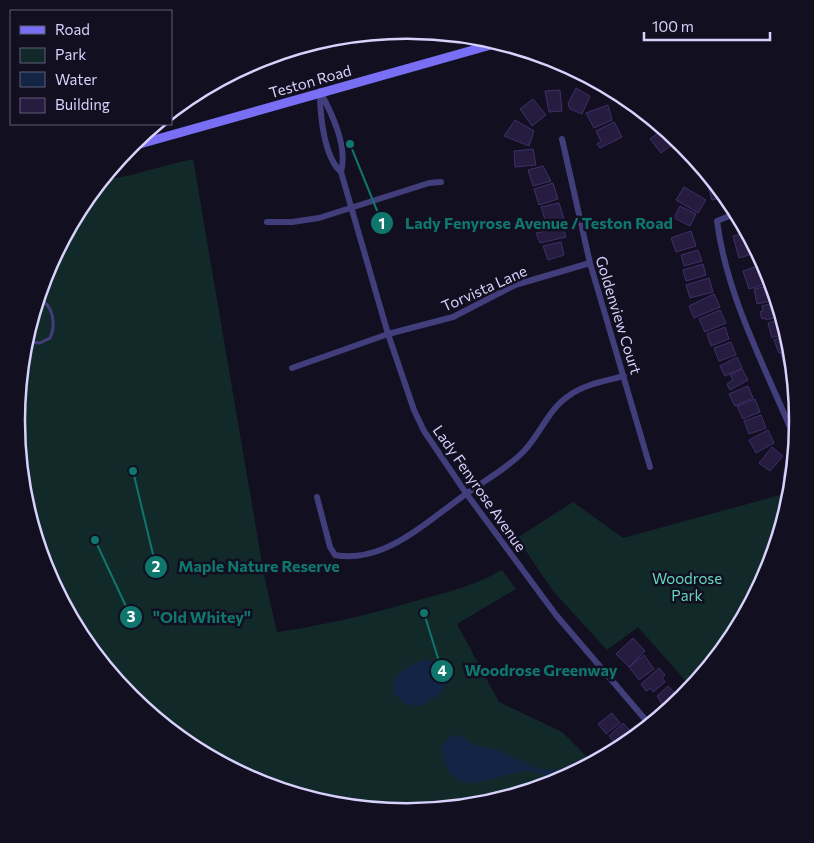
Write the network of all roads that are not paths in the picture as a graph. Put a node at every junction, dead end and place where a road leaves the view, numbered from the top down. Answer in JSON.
{"nodes":[{"id":1,"x":483,"y":47,"type":"edge"},
{"id":2,"x":320,"y":91,"type":"junction"},
{"id":3,"x":562,"y":139,"type":"dead end"},
{"id":4,"x":146,"y":142,"type":"edge"},
{"id":5,"x":341,"y":172,"type":"junction"},
{"id":6,"x":441,"y":182,"type":"dead end"},
{"id":7,"x":352,"y":207,"type":"junction"},
{"id":8,"x":729,"y":216,"type":"edge"},
{"id":9,"x":267,"y":222,"type":"dead end"},
{"id":10,"x":590,"y":263,"type":"junction"},
{"id":11,"x":44,"y":303,"type":"edge"},
{"id":12,"x":388,"y":334,"type":"junction"},
{"id":13,"x":33,"y":343,"type":"edge"},
{"id":14,"x":292,"y":368,"type":"dead end"},
{"id":15,"x":624,"y":376,"type":"junction"},
{"id":16,"x":789,"y":425,"type":"edge"},
{"id":17,"x":650,"y":467,"type":"dead end"},
{"id":18,"x":466,"y":494,"type":"junction"},
{"id":19,"x":317,"y":497,"type":"dead end"},
{"id":20,"x":646,"y":720,"type":"edge"}],
"edges":[{"from":1,"to":2,"type":"main road","name":"Teston Road"},
{"from":2,"to":4,"type":"main road","name":"Teston Road"},
{"from":2,"to":5,"type":"street","name":"Lady Fenyrose Avenue"},
{"from":2,"to":5,"type":"street","name":"Lady Fenyrose Avenue"},
{"from":3,"to":10,"type":"street","name":"Goldenview Court"},
{"from":5,"to":7,"type":"street","name":"Lady Fenyrose Avenue"},
{"from":6,"to":7,"type":"street"},
{"from":7,"to":9,"type":"street"},
{"from":7,"to":12,"type":"street","name":"Lady Fenyrose Avenue"},
{"from":8,"to":16,"type":"street"},
{"from":10,"to":12,"type":"street","name":"Torvista Lane"},
{"from":10,"to":15,"type":"street","name":"Goldenview Court"},
{"from":11,"to":13,"type":"lane"},
{"from":12,"to":14,"type":"street","name":"Torvista Lane"},
{"from":12,"to":18,"type":"street","name":"Lady Fenyrose Avenue"},
{"from":15,"to":17,"type":"street","name":"Goldenview Court"},
{"from":15,"to":18,"type":"street"},
{"from":18,"to":19,"type":"street"},
{"from":18,"to":20,"type":"street","name":"Lady Fenyrose Avenue"}]}
